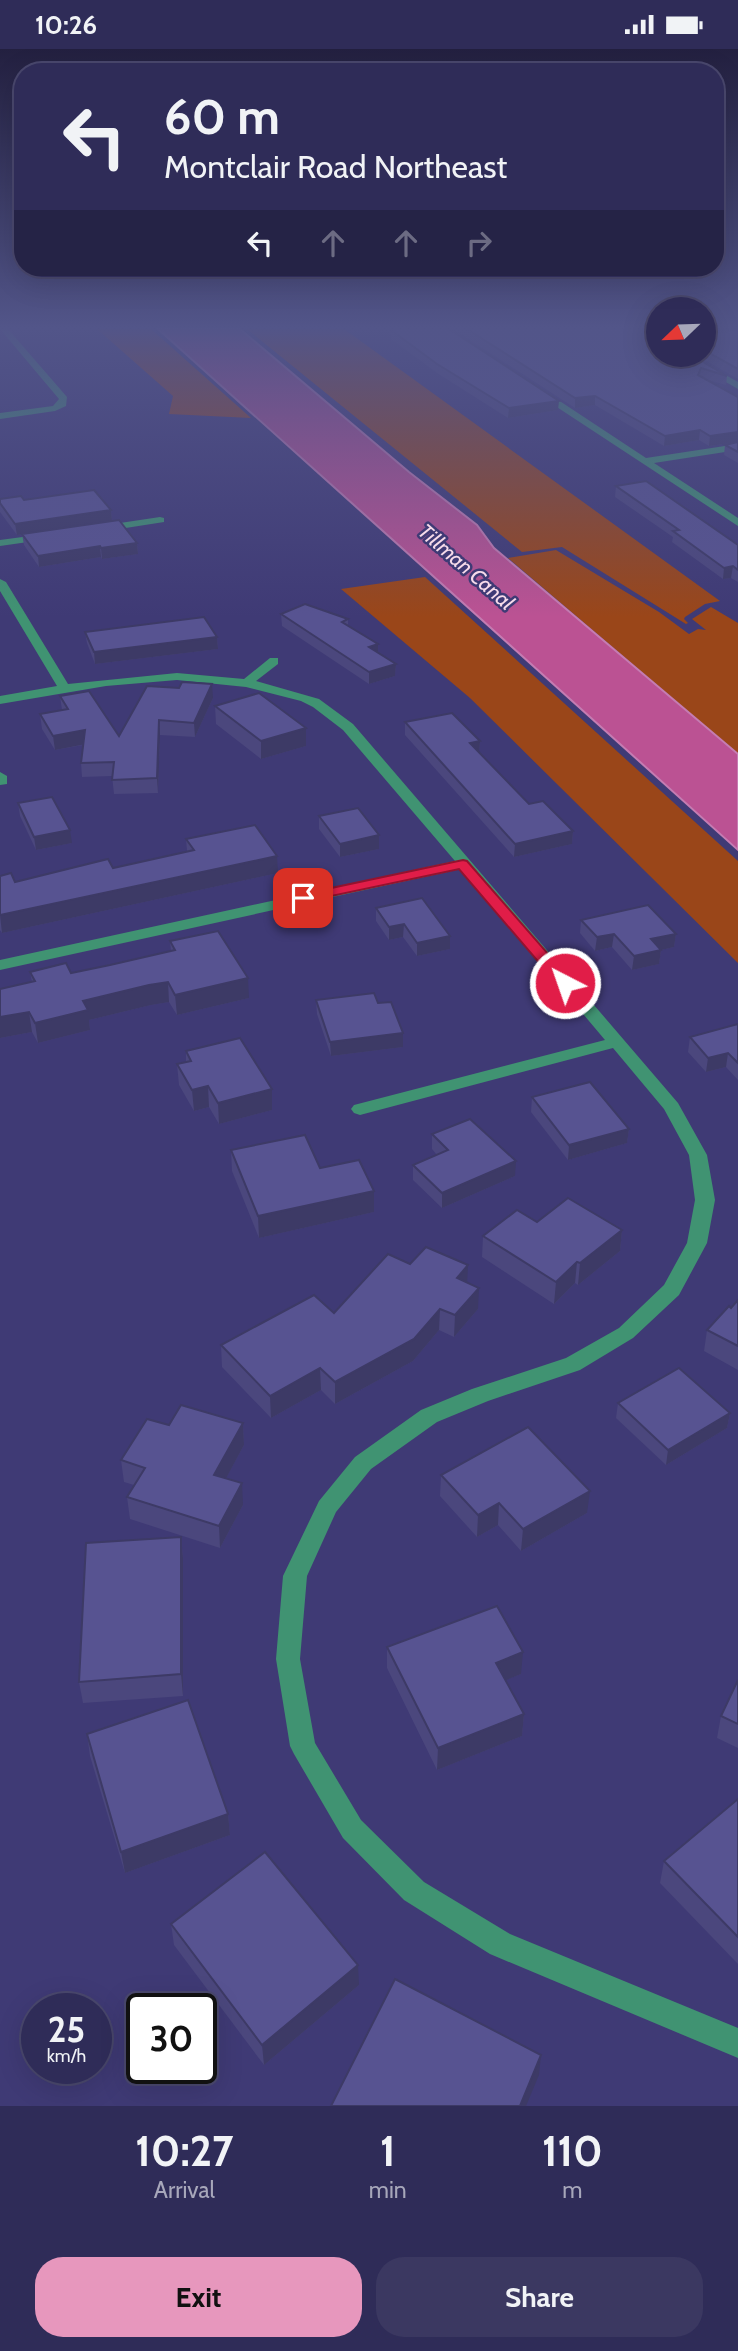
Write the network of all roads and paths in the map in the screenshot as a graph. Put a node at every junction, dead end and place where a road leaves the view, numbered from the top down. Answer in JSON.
{"nodes":[{"id":1,"x":590,"y":425,"type":"edge"},
{"id":2,"x":738,"y":447,"type":"edge"},
{"id":3,"x":645,"y":461,"type":"junction"},
{"id":4,"x":160,"y":520,"type":"dead end"},
{"id":5,"x":738,"y":523,"type":"edge"},
{"id":6,"x":93,"y":530,"type":"edge"},
{"id":7,"x":53,"y":536,"type":"edge"},
{"id":8,"x":0,"y":544,"type":"edge"},
{"id":9,"x":0,"y":582,"type":"edge"},
{"id":10,"x":274,"y":661,"type":"dead end"},
{"id":11,"x":249,"y":681,"type":"junction"},
{"id":12,"x":65,"y":689,"type":"junction"},
{"id":13,"x":0,"y":700,"type":"edge"},
{"id":14,"x":463,"y":864,"type":"junction"},
{"id":15,"x":0,"y":965,"type":"edge"},
{"id":16,"x":616,"y":1042,"type":"junction"},
{"id":17,"x":360,"y":1109,"type":"dead end"},
{"id":18,"x":738,"y":2043,"type":"edge"}],
"edges":[{"from":1,"to":3,"type":"street"},
{"from":2,"to":3,"type":"street"},
{"from":3,"to":5,"type":"street"},
{"from":4,"to":6,"type":"street"},
{"from":7,"to":8,"type":"street"},
{"from":9,"to":12,"type":"street"},
{"from":10,"to":11,"type":"street"},
{"from":11,"to":12,"type":"street"},
{"from":11,"to":14,"type":"street"},
{"from":12,"to":13,"type":"street"},
{"from":14,"to":15,"type":"street"},
{"from":14,"to":16,"type":"street"},
{"from":16,"to":17,"type":"street"},
{"from":16,"to":18,"type":"street"}]}
